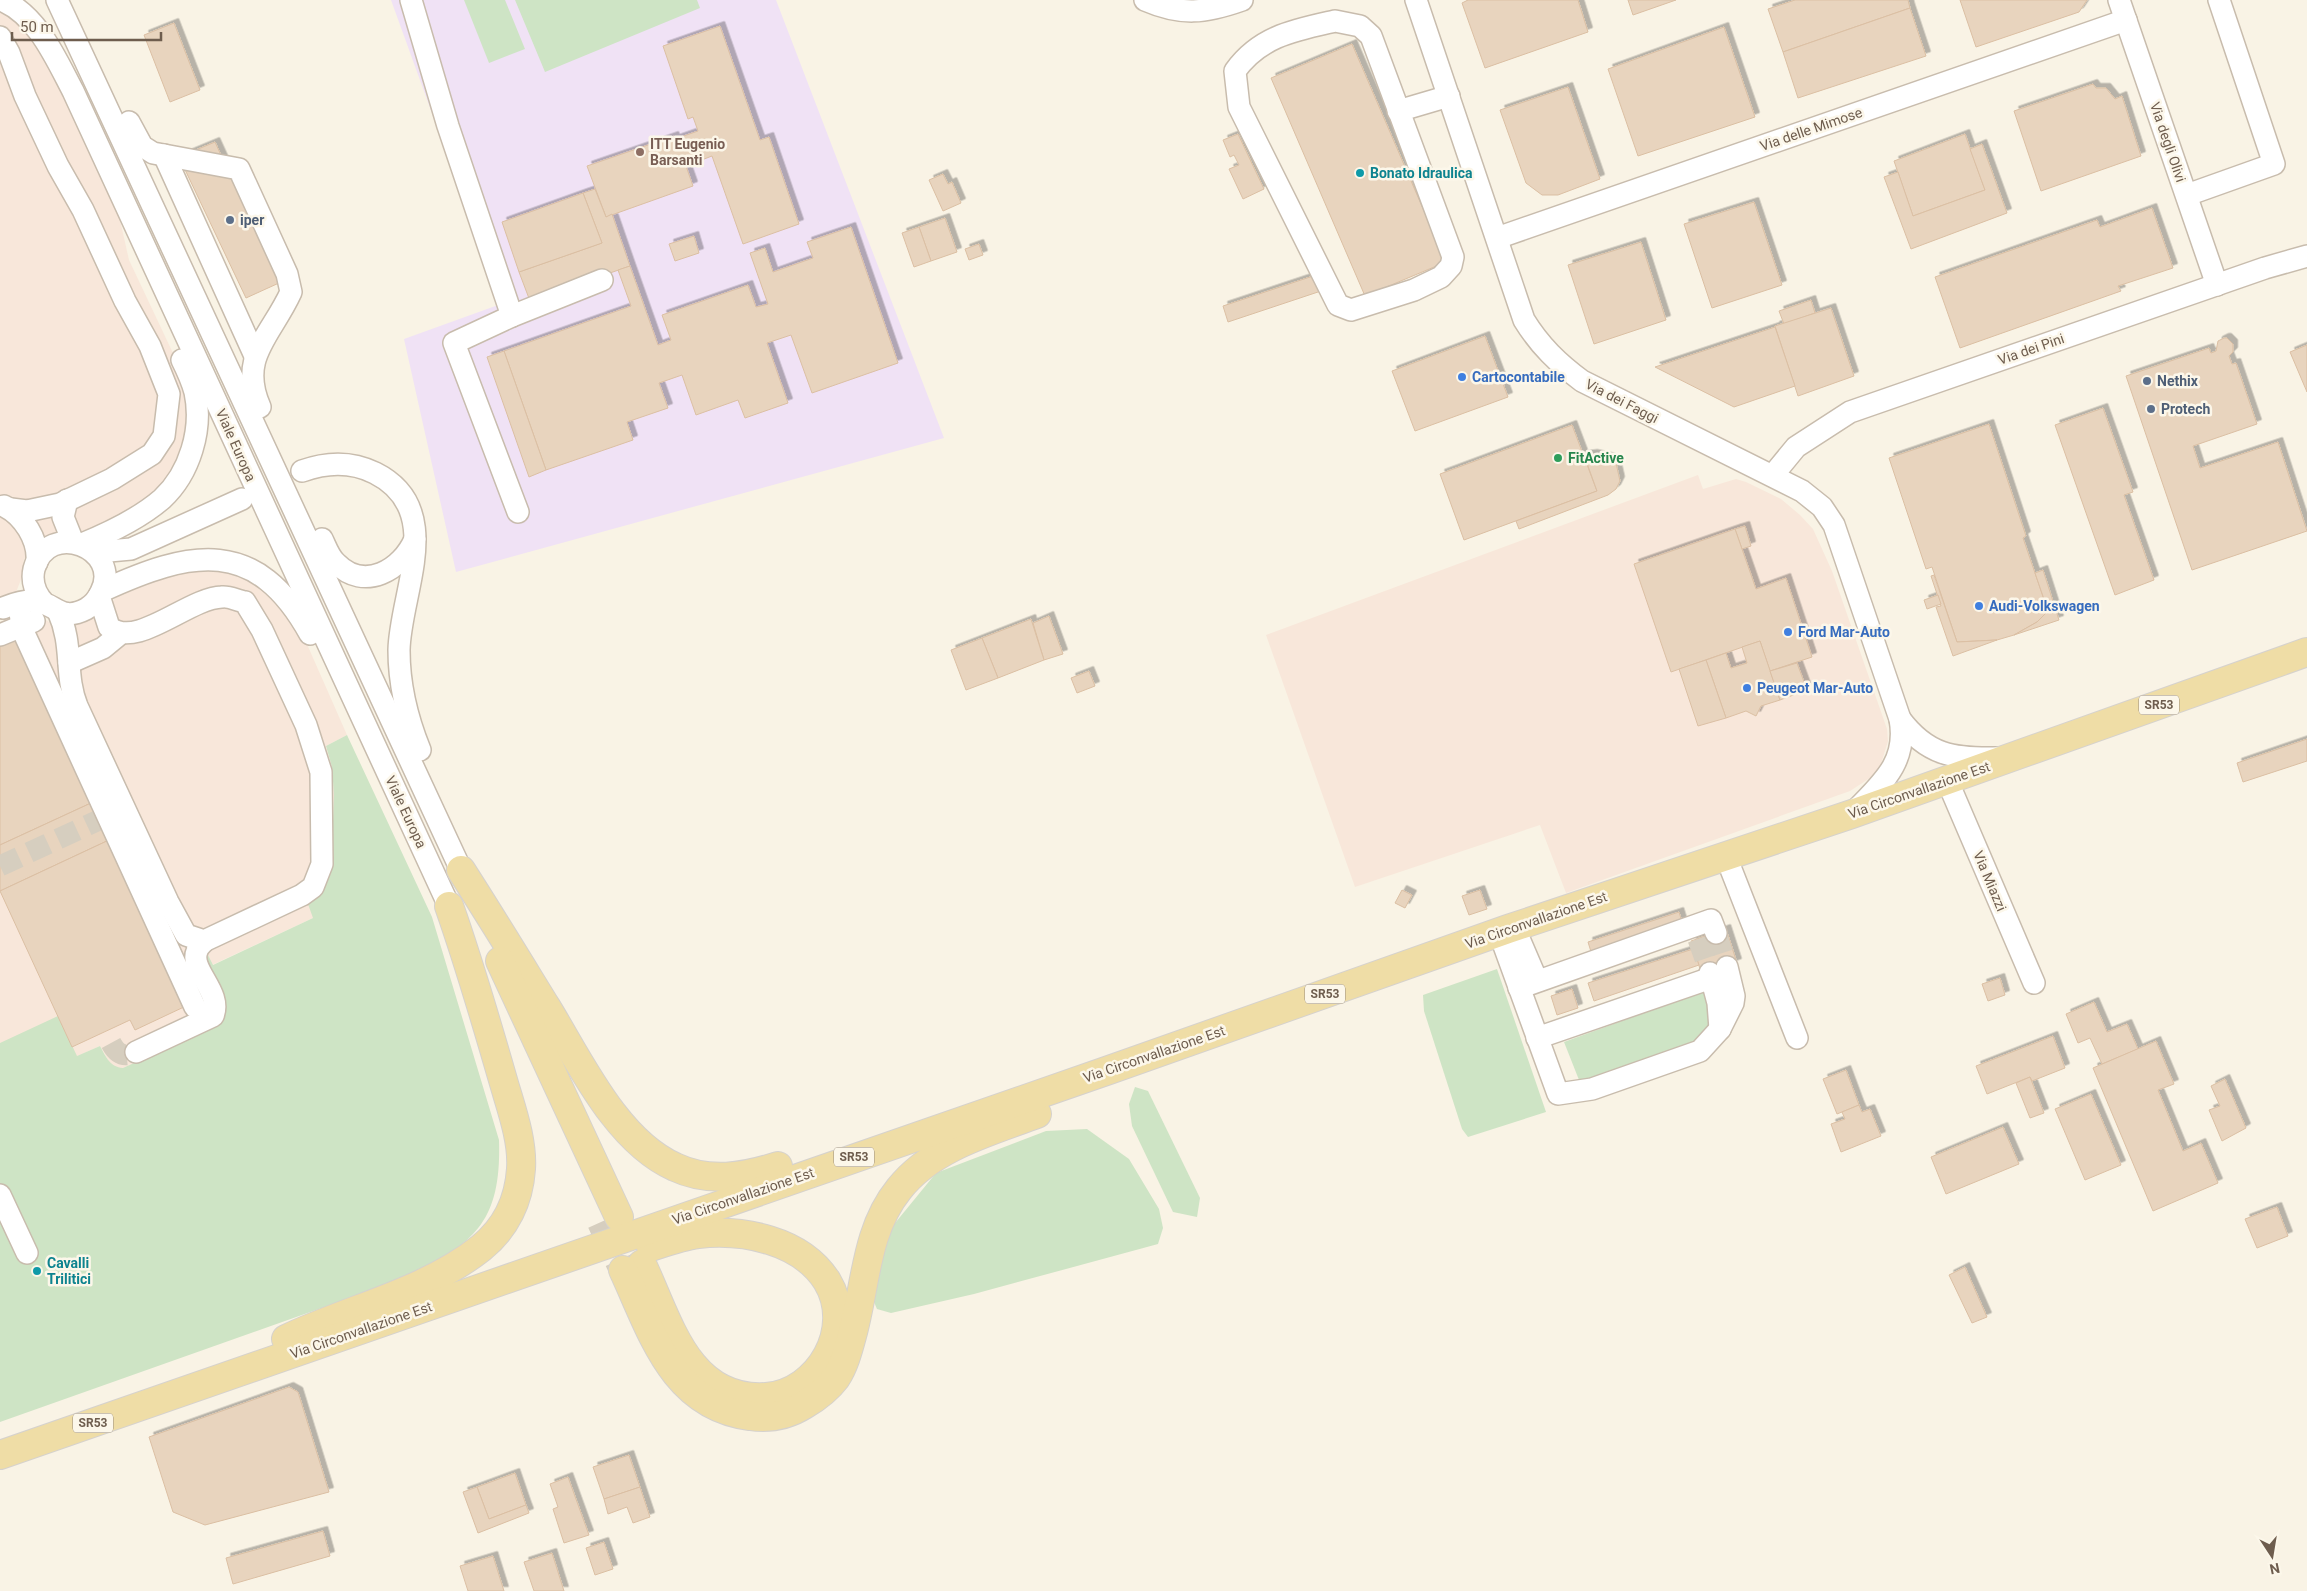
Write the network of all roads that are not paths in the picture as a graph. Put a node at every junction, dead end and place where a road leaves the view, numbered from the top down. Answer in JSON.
{"nodes":[{"id":1,"x":1,"y":0,"type":"edge"},
{"id":2,"x":411,"y":0,"type":"edge"},
{"id":3,"x":1145,"y":0,"type":"edge"},
{"id":4,"x":1242,"y":0,"type":"edge"},
{"id":5,"x":2119,"y":0,"type":"edge"},
{"id":6,"x":2219,"y":0,"type":"edge"},
{"id":7,"x":59,"y":3,"type":"edge"},
{"id":8,"x":1416,"y":5,"type":"edge"},
{"id":9,"x":2126,"y":20,"type":"junction"},
{"id":10,"x":0,"y":38,"type":"edge"},
{"id":11,"x":75,"y":39,"type":"junction"},
{"id":12,"x":1449,"y":96,"type":"junction"},
{"id":13,"x":1398,"y":111,"type":"junction"},
{"id":14,"x":164,"y":155,"type":"junction"},
{"id":15,"x":2186,"y":195,"type":"junction"},
{"id":16,"x":123,"y":199,"type":"junction"},
{"id":17,"x":1497,"y":238,"type":"junction"},
{"id":18,"x":2307,"y":256,"type":"edge"},
{"id":19,"x":602,"y":280,"type":"dead end"},
{"id":20,"x":2217,"y":285,"type":"junction"},
{"id":21,"x":512,"y":316,"type":"junction"},
{"id":22,"x":255,"y":356,"type":"junction"},
{"id":23,"x":255,"y":424,"type":"junction"},
{"id":24,"x":281,"y":451,"type":"junction"},
{"id":25,"x":302,"y":471,"type":"tunnel mouth"},
{"id":26,"x":1773,"y":475,"type":"junction"},
{"id":27,"x":242,"y":499,"type":"tunnel mouth"},
{"id":28,"x":67,"y":500,"type":"junction"},
{"id":29,"x":5,"y":506,"type":"edge"},
{"id":30,"x":518,"y":512,"type":"dead end"},
{"id":31,"x":169,"y":532,"type":"junction"},
{"id":32,"x":415,"y":539,"type":"junction"},
{"id":33,"x":80,"y":544,"type":"junction"},
{"id":34,"x":35,"y":572,"type":"junction"},
{"id":35,"x":102,"y":588,"type":"junction"},
{"id":36,"x":26,"y":613,"type":"edge"},
{"id":37,"x":120,"y":634,"type":"junction"},
{"id":38,"x":0,"y":635,"type":"edge"},
{"id":39,"x":2307,"y":652,"type":"edge"},
{"id":40,"x":69,"y":663,"type":"junction"},
{"id":41,"x":1900,"y":718,"type":"junction"},
{"id":42,"x":2012,"y":757,"type":"junction"},
{"id":43,"x":1947,"y":780,"type":"junction"},
{"id":44,"x":401,"y":800,"type":"junction"},
{"id":45,"x":1852,"y":814,"type":"junction"},
{"id":46,"x":110,"y":815,"type":"junction"},
{"id":47,"x":449,"y":842,"type":"junction"},
{"id":48,"x":1725,"y":854,"type":"junction"},
{"id":49,"x":461,"y":870,"type":"junction"},
{"id":50,"x":449,"y":906,"type":"junction"},
{"id":51,"x":1507,"y":930,"type":"junction"},
{"id":52,"x":1702,"y":932,"type":"dead end"},
{"id":53,"x":204,"y":941,"type":"junction"},
{"id":54,"x":1540,"y":980,"type":"junction"},
{"id":55,"x":2034,"y":983,"type":"dead end"},
{"id":56,"x":1519,"y":988,"type":"junction"},
{"id":57,"x":196,"y":1007,"type":"dead end"},
{"id":58,"x":1537,"y":1038,"type":"junction"},
{"id":59,"x":1797,"y":1038,"type":"dead end"},
{"id":60,"x":136,"y":1052,"type":"tunnel mouth"},
{"id":61,"x":1151,"y":1055,"type":"junction"},
{"id":62,"x":1058,"y":1088,"type":"junction"},
{"id":63,"x":0,"y":1195,"type":"edge"},
{"id":64,"x":27,"y":1253,"type":"dead end"},
{"id":65,"x":390,"y":1320,"type":"junction"},
{"id":66,"x":186,"y":1391,"type":"junction"},
{"id":67,"x":0,"y":1454,"type":"edge"}],
"edges":[{"from":1,"to":16,"type":"street","name":"Viale Europa"},
{"from":2,"to":21,"type":"street"},
{"from":3,"to":4,"type":"street"},
{"from":5,"to":9,"type":"street","name":"Via degli Olivi"},
{"from":6,"to":15,"type":"street"},
{"from":7,"to":11,"type":"street","name":"Viale Europa"},
{"from":8,"to":12,"type":"street","name":"Via dei Faggi"},
{"from":9,"to":15,"type":"street","name":"Via degli Olivi"},
{"from":9,"to":17,"type":"street","name":"Via delle Mimose"},
{"from":10,"to":28,"type":"street"},
{"from":11,"to":14,"type":"street"},
{"from":11,"to":23,"type":"street","name":"Viale Europa"},
{"from":12,"to":13,"type":"street"},
{"from":12,"to":17,"type":"street","name":"Via dei Faggi"},
{"from":13,"to":13,"type":"street"},
{"from":14,"to":22,"type":"street"},
{"from":14,"to":22,"type":"street"},
{"from":15,"to":20,"type":"street","name":"Via degli Olivi"},
{"from":16,"to":33,"type":"street"},
{"from":16,"to":44,"type":"street","name":"Viale Europa"},
{"from":17,"to":26,"type":"street","name":"Via dei Faggi"},
{"from":18,"to":20,"type":"street","name":"Via dei Pini"},
{"from":19,"to":21,"type":"street"},
{"from":20,"to":26,"type":"street","name":"Via dei Pini"},
{"from":21,"to":30,"type":"street"},
{"from":22,"to":24,"type":"street"},
{"from":23,"to":24,"type":"street"},
{"from":23,"to":47,"type":"street","name":"Viale Europa"},
{"from":24,"to":32,"type":"street"},
{"from":25,"to":32,"type":"street"},
{"from":26,"to":41,"type":"street","name":"Via dei Faggi"},
{"from":27,"to":31,"type":"street"},
{"from":28,"to":29,"type":"street"},
{"from":28,"to":33,"type":"street"},
{"from":29,"to":34,"type":"street"},
{"from":31,"to":33,"type":"street"},
{"from":31,"to":35,"type":"street"},
{"from":32,"to":47,"type":"street"},
{"from":33,"to":34,"type":"street"},
{"from":33,"to":35,"type":"street"},
{"from":34,"to":36,"type":"street"},
{"from":34,"to":36,"type":"street"},
{"from":35,"to":36,"type":"street"},
{"from":35,"to":37,"type":"street"},
{"from":35,"to":44,"type":"street"},
{"from":36,"to":38,"type":"street"},
{"from":36,"to":40,"type":"street"},
{"from":36,"to":46,"type":"street"},
{"from":37,"to":40,"type":"street"},
{"from":37,"to":53,"type":"street"},
{"from":39,"to":42,"type":"main road","name":"Via Circonvallazione Est","number":"SR53"},
{"from":40,"to":46,"type":"street"},
{"from":41,"to":42,"type":"street","name":"Via dei Faggi"},
{"from":41,"to":45,"type":"street","name":"Via dei Faggi"},
{"from":42,"to":43,"type":"main road","name":"Via Circonvallazione Est","number":"SR53"},
{"from":43,"to":45,"type":"main road","name":"Via Circonvallazione Est","number":"SR53"},
{"from":43,"to":55,"type":"street","name":"Via Miazzi"},
{"from":44,"to":50,"type":"street","name":"Viale Europa"},
{"from":45,"to":48,"type":"main road","name":"Via Circonvallazione Est","number":"SR53"},
{"from":46,"to":53,"type":"street"},
{"from":46,"to":57,"type":"street"},
{"from":47,"to":49,"type":"street","name":"Viale Europa"},
{"from":48,"to":51,"type":"main road","name":"Via Circonvallazione Est","number":"SR53"},
{"from":48,"to":59,"type":"street"},
{"from":49,"to":50,"type":"main road"},
{"from":49,"to":62,"type":"main road"},
{"from":50,"to":66,"type":"main road"},
{"from":51,"to":54,"type":"street"},
{"from":51,"to":56,"type":"street"},
{"from":51,"to":61,"type":"main road","name":"Via Circonvallazione Est","number":"SR53"},
{"from":52,"to":54,"type":"street"},
{"from":53,"to":60,"type":"street"},
{"from":54,"to":56,"type":"street"},
{"from":56,"to":58,"type":"street"},
{"from":58,"to":58,"type":"street"},
{"from":61,"to":62,"type":"main road","name":"Via Circonvallazione Est","number":"SR53"},
{"from":61,"to":65,"type":"main road"},
{"from":62,"to":65,"type":"main road","name":"Via Circonvallazione Est","number":"SR53"},
{"from":63,"to":64,"type":"street"},
{"from":65,"to":66,"type":"main road","name":"Via Circonvallazione Est","number":"SR53"},
{"from":66,"to":67,"type":"main road","name":"Via Circonvallazione Est","number":"SR53"}]}
